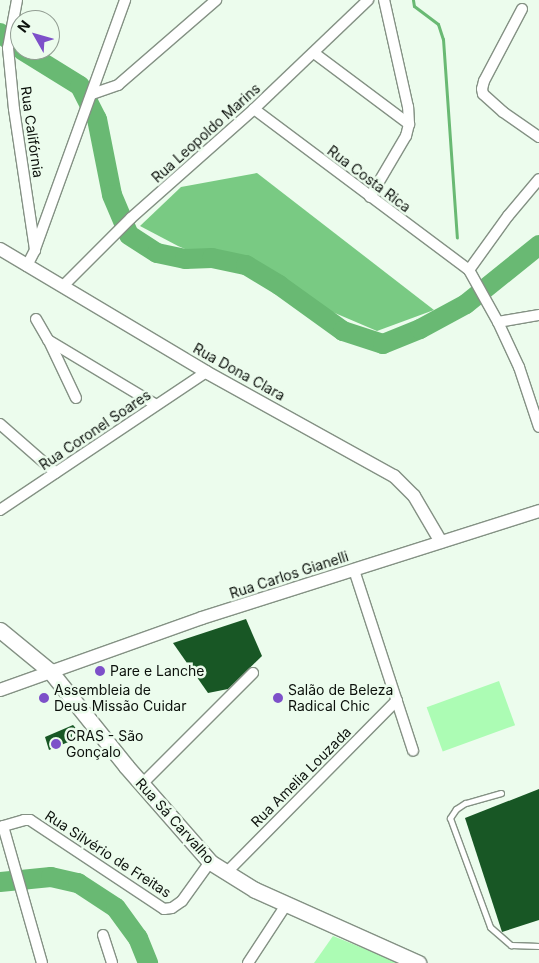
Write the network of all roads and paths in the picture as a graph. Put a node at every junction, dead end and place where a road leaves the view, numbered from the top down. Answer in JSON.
{"nodes":[{"id":1,"x":17,"y":0,"type":"edge"},
{"id":2,"x":125,"y":0,"type":"edge"},
{"id":3,"x":216,"y":0,"type":"edge"},
{"id":4,"x":368,"y":0,"type":"edge"},
{"id":5,"x":384,"y":0,"type":"edge"},
{"id":6,"x":208,"y":4,"type":"edge"},
{"id":7,"x":522,"y":9,"type":"dead end"},
{"id":8,"x":314,"y":53,"type":"junction"},
{"id":9,"x":90,"y":100,"type":"junction"},
{"id":10,"x":254,"y":109,"type":"junction"},
{"id":11,"x":409,"y":124,"type":"junction"},
{"id":12,"x":539,"y":137,"type":"edge"},
{"id":13,"x":539,"y":179,"type":"edge"},
{"id":14,"x":370,"y":197,"type":"junction"},
{"id":15,"x":0,"y":250,"type":"edge"},
{"id":16,"x":35,"y":250,"type":"junction"},
{"id":17,"x":27,"y":266,"type":"junction"},
{"id":18,"x":471,"y":273,"type":"junction"},
{"id":19,"x":63,"y":286,"type":"junction"},
{"id":20,"x":539,"y":314,"type":"edge"},
{"id":21,"x":36,"y":319,"type":"dead end"},
{"id":22,"x":498,"y":322,"type":"junction"},
{"id":23,"x":48,"y":340,"type":"junction"},
{"id":24,"x":206,"y":372,"type":"junction"},
{"id":25,"x":76,"y":398,"type":"dead end"},
{"id":26,"x":156,"y":406,"type":"junction"},
{"id":27,"x":0,"y":424,"type":"edge"},
{"id":28,"x":539,"y":427,"type":"edge"},
{"id":29,"x":56,"y":473,"type":"junction"},
{"id":30,"x":0,"y":510,"type":"edge"},
{"id":31,"x":539,"y":511,"type":"edge"},
{"id":32,"x":441,"y":542,"type":"junction"},
{"id":33,"x":354,"y":570,"type":"junction"},
{"id":34,"x":0,"y":630,"type":"edge"},
{"id":35,"x":50,"y":671,"type":"junction"},
{"id":36,"x":252,"y":673,"type":"dead end"},
{"id":37,"x":0,"y":690,"type":"edge"},
{"id":38,"x":396,"y":700,"type":"junction"},
{"id":39,"x":413,"y":751,"type":"dead end"},
{"id":40,"x":142,"y":784,"type":"junction"},
{"id":41,"x":501,"y":793,"type":"dead end"},
{"id":42,"x":1,"y":826,"type":"edge"},
{"id":43,"x":210,"y":862,"type":"junction"},
{"id":44,"x":226,"y":873,"type":"junction"},
{"id":45,"x":286,"y":905,"type":"junction"},
{"id":46,"x":103,"y":935,"type":"dead end"},
{"id":47,"x":539,"y":946,"type":"edge"},
{"id":48,"x":42,"y":963,"type":"edge"},
{"id":49,"x":112,"y":963,"type":"edge"},
{"id":50,"x":248,"y":963,"type":"edge"},
{"id":51,"x":418,"y":963,"type":"edge"}],
"edges":[{"from":1,"to":16,"type":"street","name":"Rua Califórnia"},
{"from":2,"to":9,"type":"street"},
{"from":3,"to":6,"type":"street"},
{"from":4,"to":8,"type":"street","name":"Rua Leopoldo Marins"},
{"from":5,"to":11,"type":"street"},
{"from":6,"to":9,"type":"street"},
{"from":7,"to":12,"type":"street"},
{"from":8,"to":10,"type":"street","name":"Rua Leopoldo Marins"},
{"from":8,"to":11,"type":"street"},
{"from":9,"to":16,"type":"street"},
{"from":10,"to":14,"type":"street","name":"Rua Costa Rica"},
{"from":10,"to":19,"type":"street","name":"Rua Leopoldo Marins"},
{"from":11,"to":14,"type":"street"},
{"from":13,"to":18,"type":"street"},
{"from":14,"to":18,"type":"street","name":"Rua Costa Rica"},
{"from":15,"to":17,"type":"street","name":"Rua Dona Clara"},
{"from":16,"to":17,"type":"street"},
{"from":17,"to":19,"type":"street","name":"Rua Dona Clara"},
{"from":18,"to":22,"type":"street"},
{"from":19,"to":24,"type":"street","name":"Rua Dona Clara"},
{"from":20,"to":22,"type":"street"},
{"from":21,"to":23,"type":"street"},
{"from":22,"to":28,"type":"street"},
{"from":23,"to":25,"type":"street"},
{"from":23,"to":26,"type":"street"},
{"from":24,"to":26,"type":"street","name":"Rua Coronel Soares"},
{"from":24,"to":32,"type":"street","name":"Rua Dona Clara"},
{"from":26,"to":29,"type":"street","name":"Rua Coronel Soares"},
{"from":27,"to":29,"type":"street"},
{"from":29,"to":30,"type":"street","name":"Rua Coronel Soares"},
{"from":31,"to":32,"type":"street","name":"Rua Carlos Gianelli"},
{"from":32,"to":33,"type":"street","name":"Rua Carlos Gianelli"},
{"from":33,"to":35,"type":"street","name":"Rua Carlos Gianelli"},
{"from":33,"to":38,"type":"street"},
{"from":34,"to":35,"type":"main road","name":"Rua Sá Carvalho"},
{"from":35,"to":37,"type":"street","name":"Rua Carlos Gianelli"},
{"from":35,"to":40,"type":"main road","name":"Rua Sá Carvalho"},
{"from":36,"to":40,"type":"street"},
{"from":38,"to":39,"type":"street"},
{"from":38,"to":44,"type":"street","name":"Rua Amelia Louzada"},
{"from":40,"to":43,"type":"main road","name":"Rua Sá Carvalho"},
{"from":41,"to":47,"type":"lane"},
{"from":42,"to":43,"type":"street","name":"Rua Silvério de Freitas"},
{"from":42,"to":48,"type":"street"},
{"from":43,"to":44,"type":"main road","name":"Rua Sá Carvalho"},
{"from":44,"to":45,"type":"main road","name":"Rua Sá Carvalho"},
{"from":45,"to":50,"type":"street"},
{"from":45,"to":51,"type":"main road","name":"Rua Sá Carvalho"},
{"from":46,"to":49,"type":"street"}]}
